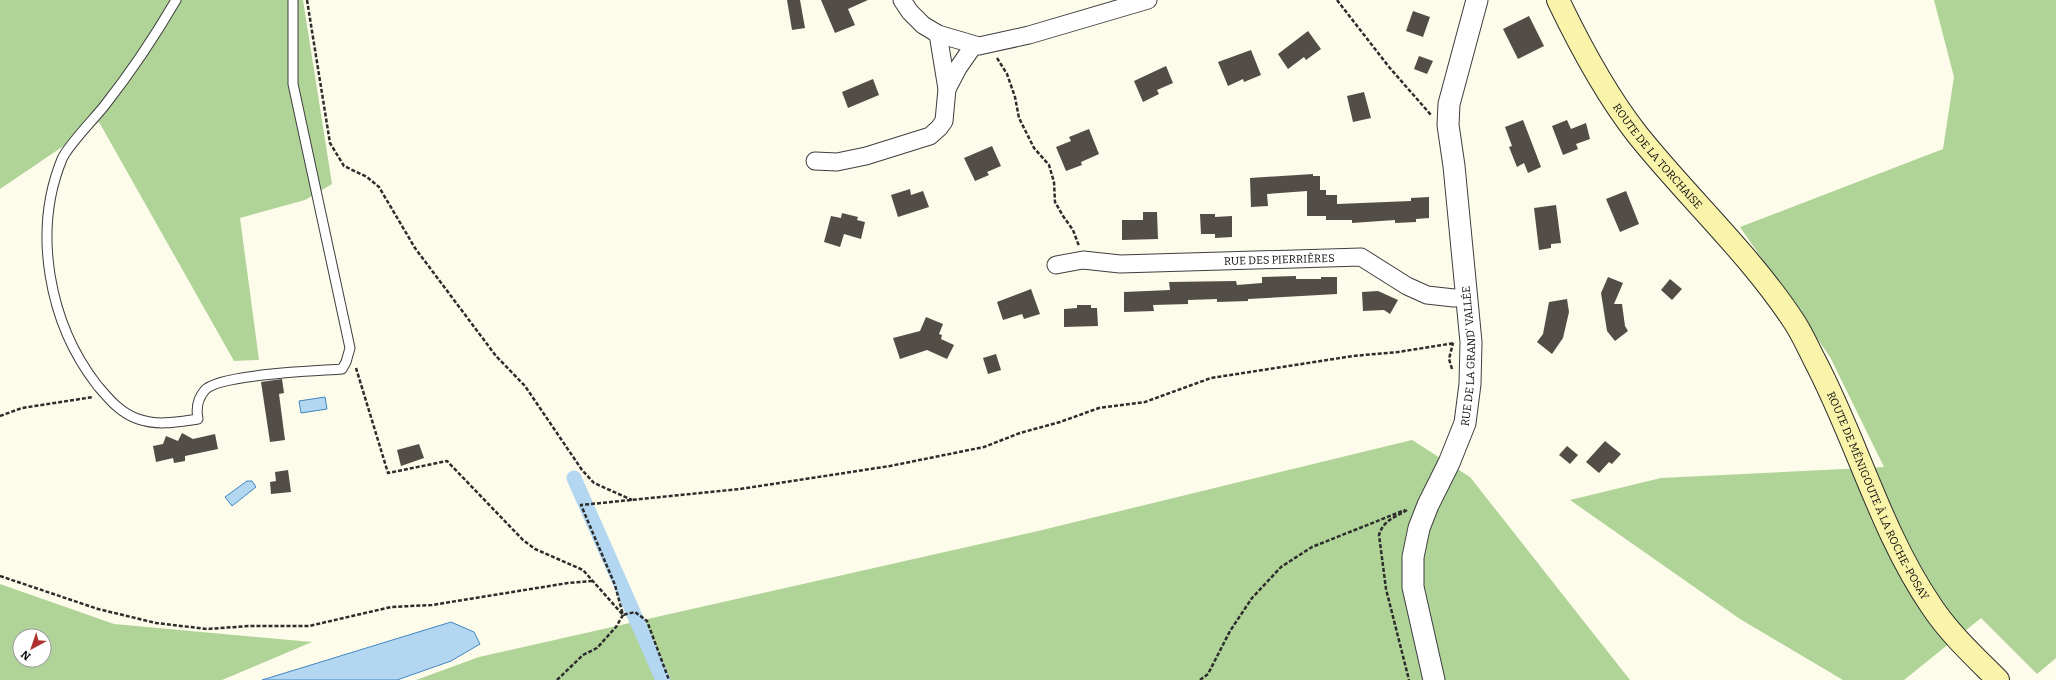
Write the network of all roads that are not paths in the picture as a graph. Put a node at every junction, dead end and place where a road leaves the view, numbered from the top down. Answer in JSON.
{"nodes":[{"id":1,"x":176,"y":0,"type":"edge"},
{"id":2,"x":293,"y":0,"type":"edge"},
{"id":3,"x":902,"y":0,"type":"edge"},
{"id":4,"x":1148,"y":0,"type":"edge"},
{"id":5,"x":1477,"y":0,"type":"edge"},
{"id":6,"x":1558,"y":0,"type":"edge"},
{"id":7,"x":938,"y":34,"type":"junction"},
{"id":8,"x":977,"y":46,"type":"junction"},
{"id":9,"x":947,"y":89,"type":"junction"},
{"id":10,"x":815,"y":161,"type":"dead end"},
{"id":11,"x":1056,"y":265,"type":"dead end"},
{"id":12,"x":1466,"y":297,"type":"junction"},
{"id":13,"x":1778,"y":298,"type":"joint"},
{"id":14,"x":1434,"y":680,"type":"edge"},
{"id":15,"x":1998,"y":680,"type":"edge"}],
"edges":[{"from":1,"to":2,"type":"lane"},
{"from":3,"to":7,"type":"street"},
{"from":4,"to":8,"type":"street"},
{"from":5,"to":12,"type":"street","name":"RUE DE LA GRAND’ VALLÉE"},
{"from":6,"to":13,"type":"main road","name":"ROUTE DE LA TORCHAISE"},
{"from":7,"to":8,"type":"street"},
{"from":7,"to":9,"type":"street"},
{"from":8,"to":9,"type":"street"},
{"from":9,"to":10,"type":"street"},
{"from":11,"to":12,"type":"street","name":"RUE DES PIERRIÈRES"},
{"from":12,"to":14,"type":"street","name":"RUE DE LA GRAND’ VALLÉE"},
{"from":13,"to":15,"type":"main road","name":"ROUTE DE MÉNIGOUTE À LA ROCHE-POSAY"}]}
